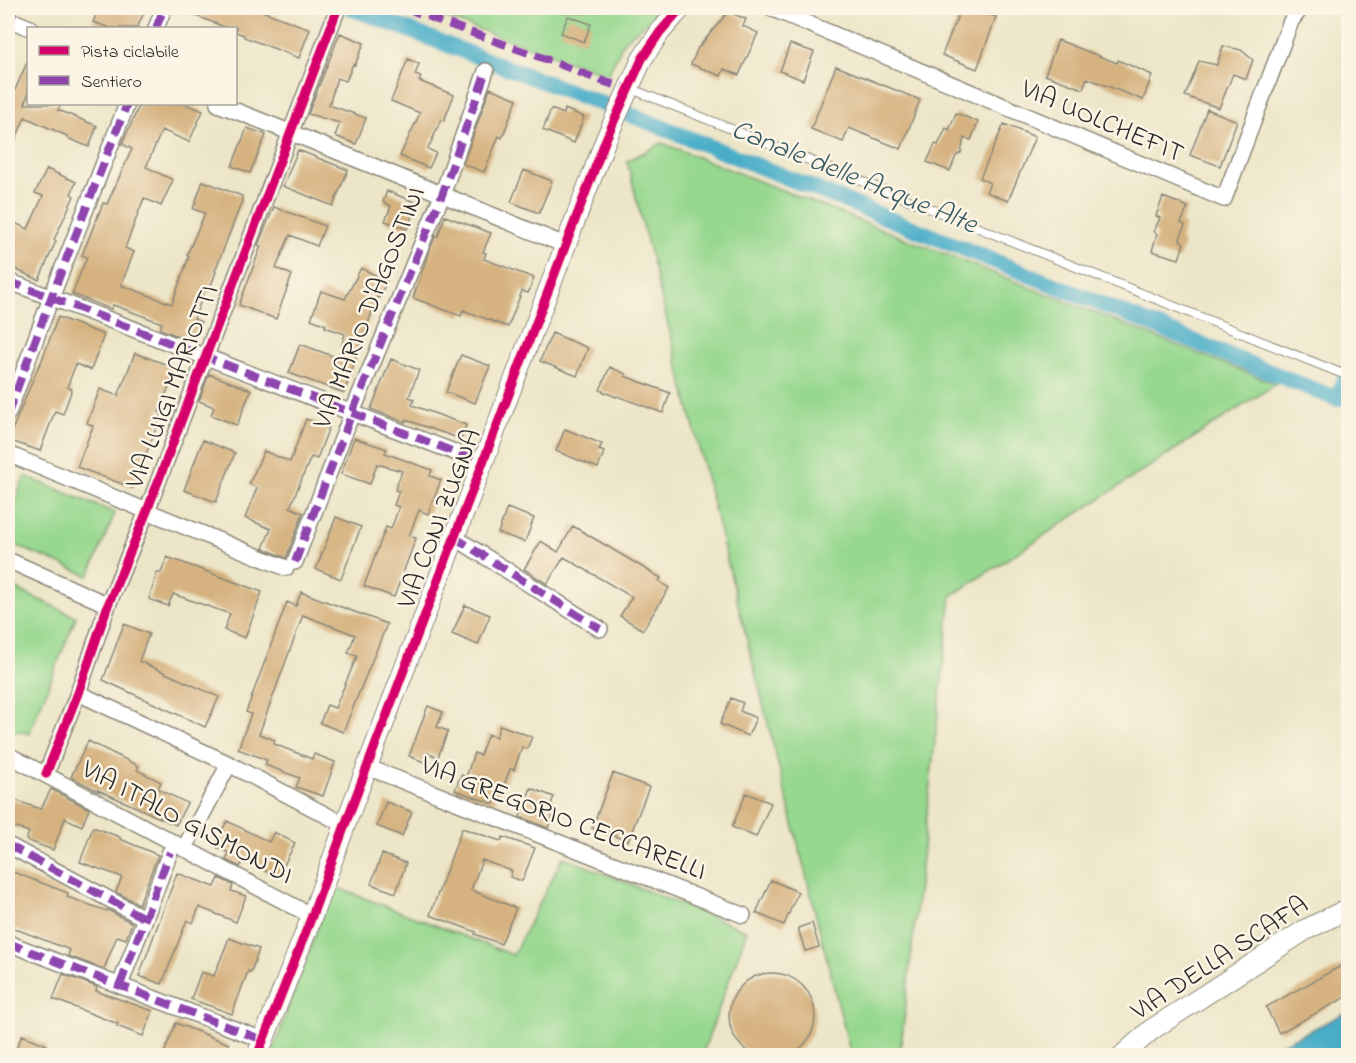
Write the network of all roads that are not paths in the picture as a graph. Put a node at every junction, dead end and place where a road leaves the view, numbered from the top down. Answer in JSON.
{"nodes":[{"id":1,"x":164,"y":8,"type":"edge"},
{"id":2,"x":681,"y":8,"type":"edge"},
{"id":3,"x":771,"y":8,"type":"edge"},
{"id":4,"x":1301,"y":8,"type":"edge"},
{"id":5,"x":336,"y":13,"type":"dead end"},
{"id":6,"x":10,"y":19,"type":"edge"},
{"id":7,"x":28,"y":27,"type":"edge"},
{"id":8,"x":156,"y":27,"type":"edge"},
{"id":9,"x":486,"y":71,"type":"dead end"},
{"id":10,"x":628,"y":88,"type":"junction"},
{"id":11,"x":128,"y":105,"type":"edge"},
{"id":12,"x":221,"y":105,"type":"edge"},
{"id":13,"x":291,"y":132,"type":"junction"},
{"id":14,"x":442,"y":195,"type":"junction"},
{"id":15,"x":565,"y":245,"type":"junction"},
{"id":16,"x":8,"y":281,"type":"edge"},
{"id":17,"x":51,"y":298,"type":"junction"},
{"id":18,"x":206,"y":357,"type":"junction"},
{"id":19,"x":1348,"y":376,"type":"edge"},
{"id":20,"x":8,"y":413,"type":"edge"},
{"id":21,"x":352,"y":413,"type":"junction"},
{"id":22,"x":8,"y":454,"type":"edge"},
{"id":23,"x":483,"y":463,"type":"junction"},
{"id":24,"x":147,"y":511,"type":"junction"},
{"id":25,"x":454,"y":537,"type":"junction"},
{"id":26,"x":8,"y":560,"type":"edge"},
{"id":27,"x":108,"y":605,"type":"junction"},
{"id":28,"x":600,"y":628,"type":"dead end"},
{"id":29,"x":78,"y":693,"type":"junction"},
{"id":30,"x":8,"y":755,"type":"edge"},
{"id":31,"x":229,"y":764,"type":"junction"},
{"id":32,"x":367,"y":767,"type":"junction"},
{"id":33,"x":46,"y":774,"type":"junction"},
{"id":34,"x":345,"y":825,"type":"junction"},
{"id":35,"x":8,"y":844,"type":"edge"},
{"id":36,"x":177,"y":850,"type":"junction"},
{"id":37,"x":1348,"y":909,"type":"edge"},
{"id":38,"x":743,"y":915,"type":"dead end"},
{"id":39,"x":312,"y":916,"type":"junction"},
{"id":40,"x":144,"y":918,"type":"junction"},
{"id":41,"x":8,"y":944,"type":"edge"},
{"id":42,"x":120,"y":986,"type":"junction"},
{"id":43,"x":260,"y":1048,"type":"edge"},
{"id":44,"x":1122,"y":1056,"type":"edge"}],
"edges":[{"from":1,"to":8,"type":"street"},
{"from":2,"to":10,"type":"street","name":"VIA CONI ZUGNA"},
{"from":3,"to":4,"type":"street","name":"VIA UOLCHEFIT"},
{"from":5,"to":13,"type":"street","name":"VIA LUIGI MARIOTTI"},
{"from":6,"to":7,"type":"street"},
{"from":9,"to":14,"type":"street","name":"VIA MARIO D'AGOSTINI"},
{"from":10,"to":15,"type":"street","name":"VIA CONI ZUGNA"},
{"from":10,"to":19,"type":"lane"},
{"from":11,"to":17,"type":"street"},
{"from":12,"to":13,"type":"street"},
{"from":13,"to":14,"type":"street"},
{"from":13,"to":18,"type":"street","name":"VIA LUIGI MARIOTTI"},
{"from":14,"to":15,"type":"street"},
{"from":14,"to":21,"type":"street","name":"VIA MARIO D'AGOSTINI"},
{"from":15,"to":23,"type":"street","name":"VIA CONI ZUGNA"},
{"from":16,"to":17,"type":"street"},
{"from":17,"to":18,"type":"street"},
{"from":17,"to":20,"type":"street"},
{"from":18,"to":21,"type":"street"},
{"from":18,"to":24,"type":"street","name":"VIA LUIGI MARIOTTI"},
{"from":21,"to":23,"type":"street"},
{"from":21,"to":24,"type":"street","name":"VIA MARIO D'AGOSTINI"},
{"from":22,"to":24,"type":"street"},
{"from":23,"to":25,"type":"street","name":"VIA CONI ZUGNA"},
{"from":24,"to":27,"type":"street","name":"VIA LUIGI MARIOTTI"},
{"from":25,"to":28,"type":"street"},
{"from":25,"to":32,"type":"street","name":"VIA CONI ZUGNA"},
{"from":26,"to":27,"type":"street"},
{"from":27,"to":29,"type":"street","name":"VIA LUIGI MARIOTTI"},
{"from":29,"to":31,"type":"street"},
{"from":29,"to":33,"type":"street","name":"VIA LUIGI MARIOTTI"},
{"from":30,"to":33,"type":"street","name":"VIA ITALO GISMONDI"},
{"from":31,"to":34,"type":"street"},
{"from":31,"to":36,"type":"street"},
{"from":32,"to":34,"type":"street","name":"VIA CONI ZUGNA"},
{"from":32,"to":38,"type":"street","name":"VIA GREGORIO CECCARELLI"},
{"from":33,"to":36,"type":"street","name":"VIA ITALO GISMONDI"},
{"from":34,"to":39,"type":"street","name":"VIA CONI ZUGNA"},
{"from":35,"to":40,"type":"street"},
{"from":36,"to":39,"type":"street","name":"VIA ITALO GISMONDI"},
{"from":36,"to":40,"type":"street"},
{"from":37,"to":44,"type":"street","name":"VIA DELLA SCAFA"},
{"from":39,"to":43,"type":"street","name":"VIA CONI ZUGNA"},
{"from":40,"to":42,"type":"street"},
{"from":41,"to":42,"type":"street"},
{"from":42,"to":43,"type":"street"}]}
